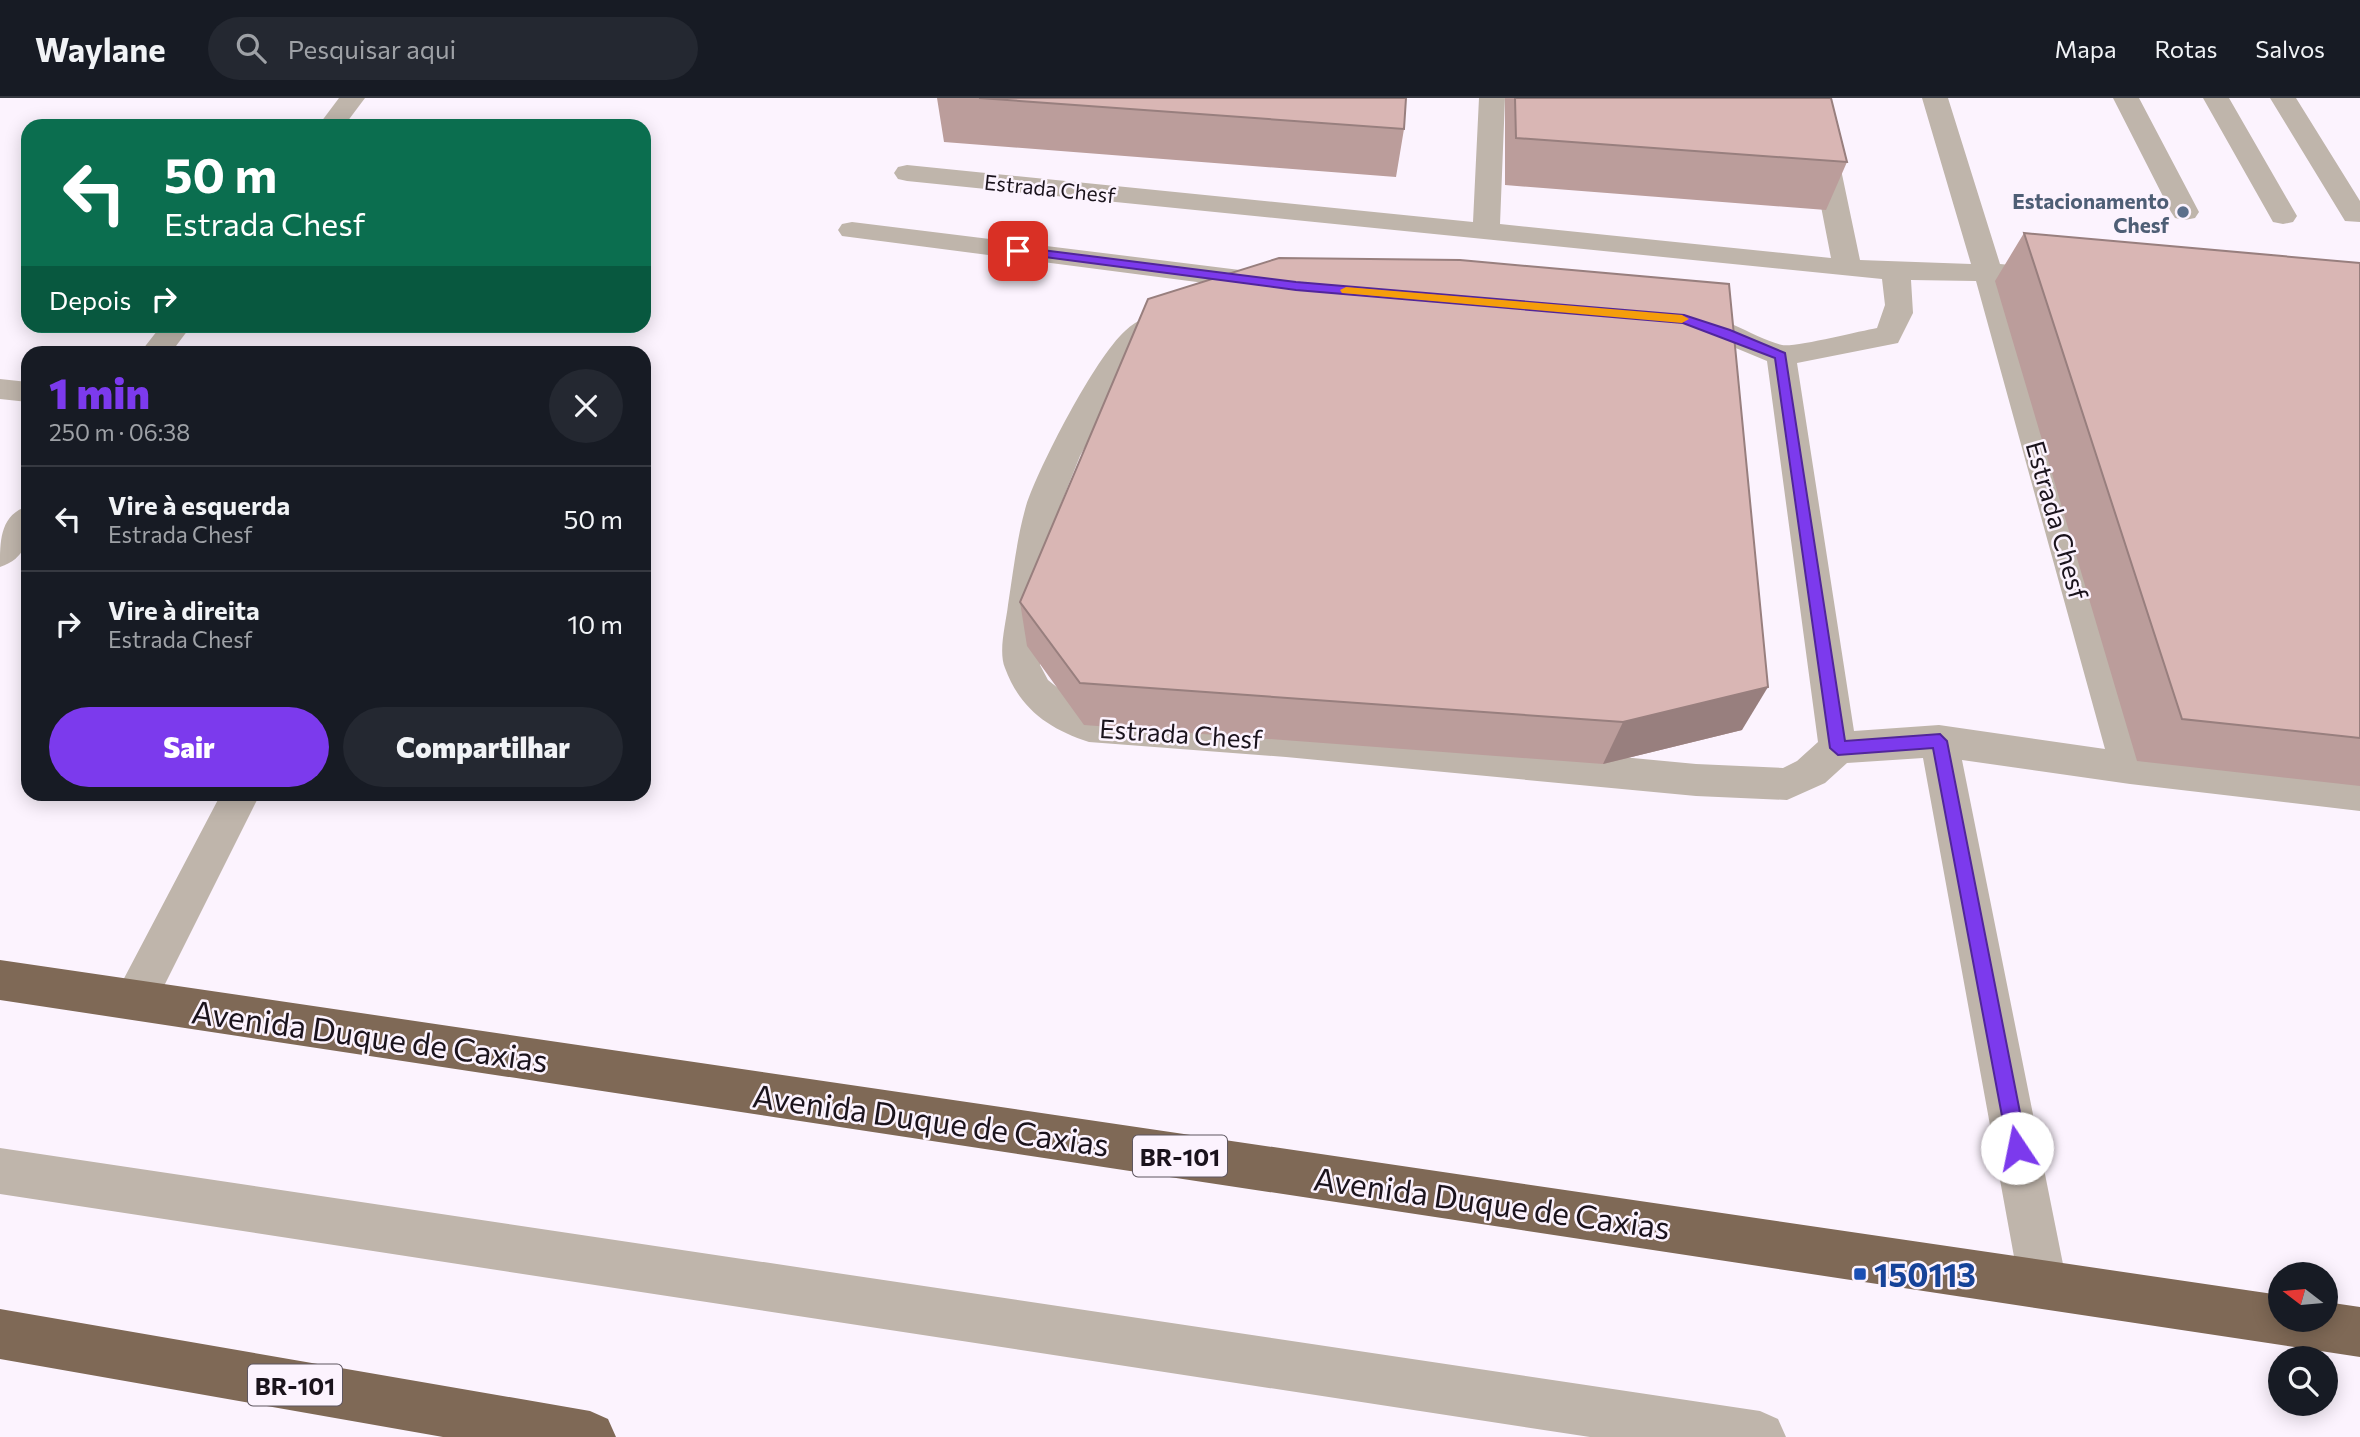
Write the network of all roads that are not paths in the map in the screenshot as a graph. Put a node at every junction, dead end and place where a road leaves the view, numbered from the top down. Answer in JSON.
{"nodes":[{"id":1,"x":352,"y":98,"type":"edge"},
{"id":2,"x":1492,"y":98,"type":"edge"},
{"id":3,"x":1813,"y":98,"type":"edge"},
{"id":4,"x":1935,"y":98,"type":"edge"},
{"id":5,"x":2126,"y":98,"type":"edge"},
{"id":6,"x":2216,"y":98,"type":"edge"},
{"id":7,"x":2283,"y":98,"type":"edge"},
{"id":8,"x":336,"y":119,"type":"edge"},
{"id":9,"x":907,"y":173,"type":"dead end"},
{"id":10,"x":2185,"y":212,"type":"dead end"},
{"id":11,"x":2355,"y":215,"type":"dead end"},
{"id":12,"x":2283,"y":216,"type":"dead end"},
{"id":13,"x":852,"y":230,"type":"dead end"},
{"id":14,"x":1486,"y":232,"type":"junction"},
{"id":15,"x":1847,"y":268,"type":"junction"},
{"id":16,"x":1894,"y":271,"type":"junction"},
{"id":17,"x":1989,"y":271,"type":"junction"},
{"id":18,"x":2085,"y":278,"type":"edge"},
{"id":19,"x":1243,"y":312,"type":"edge"},
{"id":20,"x":1198,"y":317,"type":"edge"},
{"id":21,"x":1658,"y":317,"type":"edge"},
{"id":22,"x":1781,"y":356,"type":"junction"},
{"id":23,"x":0,"y":389,"type":"edge"},
{"id":24,"x":21,"y":390,"type":"edge"},
{"id":25,"x":21,"y":527,"type":"edge"},
{"id":26,"x":0,"y":554,"type":"edge"},
{"id":27,"x":1940,"y":741,"type":"junction"},
{"id":28,"x":1838,"y":748,"type":"junction"},
{"id":29,"x":2130,"y":768,"type":"junction"},
{"id":30,"x":2360,"y":795,"type":"edge"},
{"id":31,"x":237,"y":801,"type":"edge"},
{"id":32,"x":0,"y":980,"type":"edge"},
{"id":33,"x":135,"y":1000,"type":"junction"},
{"id":34,"x":0,"y":1171,"type":"edge"},
{"id":35,"x":2043,"y":1284,"type":"junction"},
{"id":36,"x":2360,"y":1332,"type":"edge"},
{"id":37,"x":0,"y":1334,"type":"edge"},
{"id":38,"x":590,"y":1437,"type":"edge"},
{"id":39,"x":1760,"y":1437,"type":"edge"}],
"edges":[{"from":1,"to":8,"type":"street"},
{"from":2,"to":14,"type":"street"},
{"from":3,"to":15,"type":"street"},
{"from":4,"to":17,"type":"street","name":"Estrada Chesf"},
{"from":5,"to":10,"type":"street"},
{"from":6,"to":12,"type":"street"},
{"from":7,"to":11,"type":"street"},
{"from":9,"to":14,"type":"street","name":"Estrada Chesf"},
{"from":13,"to":19,"type":"street"},
{"from":14,"to":15,"type":"street","name":"Estrada Chesf"},
{"from":15,"to":16,"type":"street","name":"Estrada Chesf"},
{"from":16,"to":17,"type":"street","name":"Estrada Chesf"},
{"from":16,"to":22,"type":"street"},
{"from":17,"to":18,"type":"street","name":"Estrada Chesf"},
{"from":17,"to":29,"type":"street","name":"Estrada Chesf"},
{"from":20,"to":28,"type":"street","name":"Estrada Chesf"},
{"from":21,"to":22,"type":"street"},
{"from":22,"to":28,"type":"street"},
{"from":23,"to":24,"type":"street"},
{"from":25,"to":26,"type":"street"},
{"from":27,"to":28,"type":"street"},
{"from":27,"to":29,"type":"street"},
{"from":27,"to":35,"type":"street"},
{"from":29,"to":30,"type":"street"},
{"from":31,"to":33,"type":"street"},
{"from":32,"to":33,"type":"highway","name":"Avenida Duque de Caxias","number":"BR-101"},
{"from":33,"to":35,"type":"highway","name":"Avenida Duque de Caxias","number":"BR-101"},
{"from":34,"to":39,"type":"street"},
{"from":35,"to":36,"type":"highway","name":"Avenida Duque de Caxias","number":"BR-101"},
{"from":37,"to":38,"type":"highway","number":"BR-101"}]}
